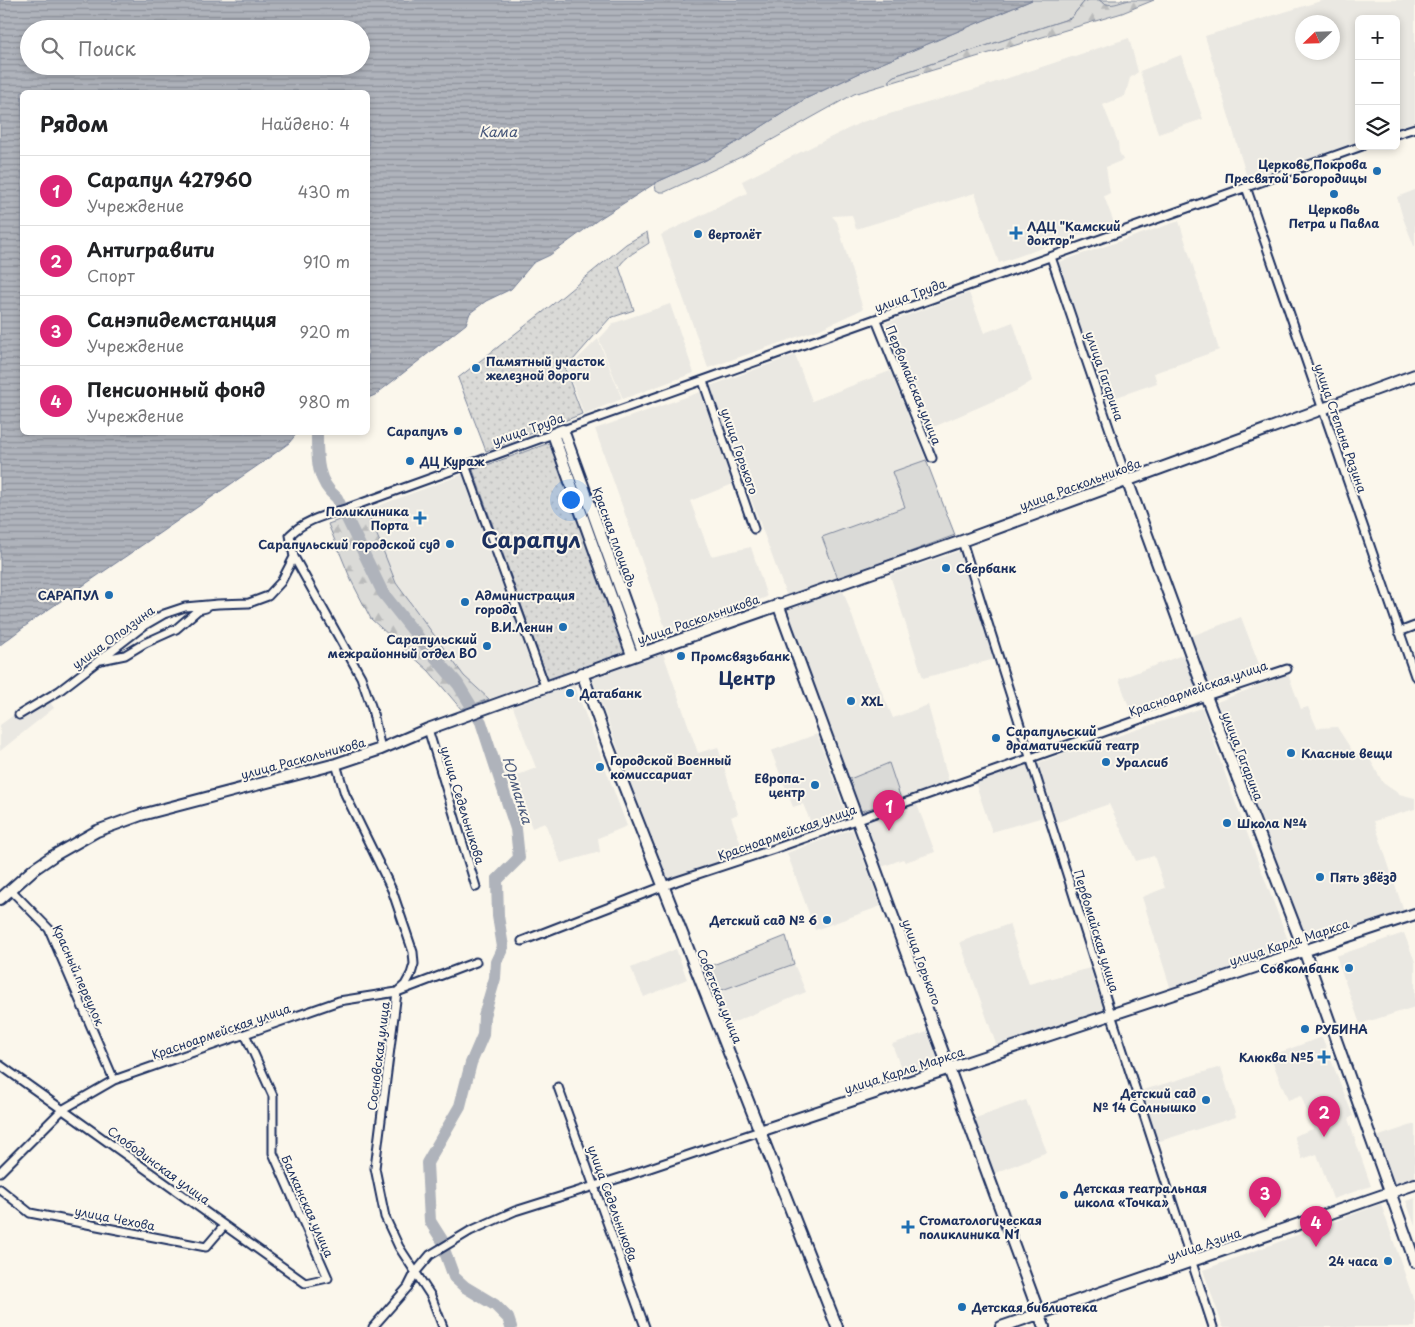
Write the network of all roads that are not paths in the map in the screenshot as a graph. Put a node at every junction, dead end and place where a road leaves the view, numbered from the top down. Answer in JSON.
{"nodes":[{"id":1,"x":1415,"y":128,"type":"edge"},
{"id":2,"x":1400,"y":133,"type":"edge"},
{"id":3,"x":1355,"y":148,"type":"edge"},
{"id":4,"x":1246,"y":187,"type":"junction"},
{"id":5,"x":1051,"y":258,"type":"junction"},
{"id":6,"x":876,"y":320,"type":"junction"},
{"id":7,"x":1415,"y":375,"type":"edge"},
{"id":8,"x":703,"y":381,"type":"junction"},
{"id":9,"x":1323,"y":408,"type":"junction"},
{"id":10,"x":563,"y":430,"type":"junction"},
{"id":11,"x":553,"y":434,"type":"junction"},
{"id":12,"x":932,"y":458,"type":"dead end"},
{"id":13,"x":465,"y":465,"type":"junction"},
{"id":14,"x":1127,"y":480,"type":"junction"},
{"id":15,"x":754,"y":529,"type":"dead end"},
{"id":16,"x":962,"y":541,"type":"junction"},
{"id":17,"x":294,"y":557,"type":"junction"},
{"id":18,"x":218,"y":604,"type":"junction"},
{"id":19,"x":778,"y":604,"type":"junction"},
{"id":20,"x":1415,"y":626,"type":"edge"},
{"id":21,"x":1399,"y":632,"type":"junction"},
{"id":22,"x":638,"y":653,"type":"junction"},
{"id":23,"x":97,"y":661,"type":"junction"},
{"id":24,"x":1287,"y":670,"type":"dead end"},
{"id":25,"x":582,"y":673,"type":"junction"},
{"id":26,"x":1415,"y":676,"type":"edge"},
{"id":27,"x":545,"y":686,"type":"junction"},
{"id":28,"x":1206,"y":696,"type":"junction"},
{"id":29,"x":19,"y":715,"type":"dead end"},
{"id":30,"x":432,"y":728,"type":"junction"},
{"id":31,"x":381,"y":749,"type":"junction"},
{"id":32,"x":1031,"y":758,"type":"junction"},
{"id":33,"x":336,"y":764,"type":"junction"},
{"id":34,"x":856,"y":819,"type":"junction"},
{"id":35,"x":664,"y":886,"type":"junction"},
{"id":36,"x":476,"y":887,"type":"dead end"},
{"id":37,"x":10,"y":889,"type":"junction"},
{"id":38,"x":0,"y":899,"type":"edge"},
{"id":39,"x":1415,"y":914,"type":"edge"},
{"id":40,"x":522,"y":940,"type":"dead end"},
{"id":41,"x":1304,"y":950,"type":"junction"},
{"id":42,"x":476,"y":962,"type":"dead end"},
{"id":43,"x":397,"y":992,"type":"junction"},
{"id":44,"x":1111,"y":1014,"type":"junction"},
{"id":45,"x":245,"y":1034,"type":"junction"},
{"id":46,"x":0,"y":1065,"type":"edge"},
{"id":47,"x":948,"y":1069,"type":"junction"},
{"id":48,"x":114,"y":1080,"type":"junction"},
{"id":49,"x":558,"y":1087,"type":"dead end"},
{"id":50,"x":62,"y":1110,"type":"junction"},
{"id":51,"x":760,"y":1131,"type":"junction"},
{"id":52,"x":0,"y":1172,"type":"edge"},
{"id":53,"x":1415,"y":1184,"type":"edge"},
{"id":54,"x":595,"y":1186,"type":"junction"},
{"id":55,"x":0,"y":1189,"type":"edge"},
{"id":56,"x":1390,"y":1192,"type":"junction"},
{"id":57,"x":224,"y":1226,"type":"junction"},
{"id":58,"x":1191,"y":1261,"type":"junction"},
{"id":59,"x":1415,"y":1262,"type":"edge"},
{"id":60,"x":415,"y":1273,"type":"junction"},
{"id":61,"x":305,"y":1283,"type":"joint"},
{"id":62,"x":1039,"y":1314,"type":"junction"},
{"id":63,"x":373,"y":1327,"type":"edge"},
{"id":64,"x":443,"y":1327,"type":"edge"},
{"id":65,"x":645,"y":1327,"type":"edge"},
{"id":66,"x":837,"y":1327,"type":"edge"},
{"id":67,"x":1001,"y":1327,"type":"edge"},
{"id":68,"x":1044,"y":1327,"type":"edge"},
{"id":69,"x":1214,"y":1327,"type":"edge"}],
"edges":[{"from":1,"to":2,"type":"street"},
{"from":3,"to":4,"type":"street","name":"улица Труда"},
{"from":4,"to":5,"type":"street","name":"улица Труда"},
{"from":4,"to":9,"type":"street","name":"улица Степана Разина"},
{"from":5,"to":6,"type":"street","name":"улица Труда"},
{"from":5,"to":14,"type":"street","name":"улица Гагарина"},
{"from":6,"to":8,"type":"street","name":"улица Труда"},
{"from":6,"to":12,"type":"street","name":"Первомайская улица"},
{"from":7,"to":9,"type":"main road","name":"улица Раскольникова"},
{"from":8,"to":10,"type":"street","name":"улица Труда"},
{"from":8,"to":15,"type":"street","name":"улица Горького"},
{"from":9,"to":14,"type":"main road","name":"улица Раскольникова"},
{"from":9,"to":21,"type":"street","name":"улица Степана Разина"},
{"from":10,"to":11,"type":"main road","name":"улица Труда"},
{"from":10,"to":22,"type":"main road","name":"Красная площадь"},
{"from":11,"to":13,"type":"street","name":"улица Труда"},
{"from":11,"to":22,"type":"main road","name":"Красная площадь"},
{"from":13,"to":17,"type":"street"},
{"from":13,"to":27,"type":"street"},
{"from":14,"to":16,"type":"main road","name":"улица Раскольникова"},
{"from":14,"to":28,"type":"main road","name":"улица Гагарина"},
{"from":16,"to":19,"type":"main road","name":"улица Раскольникова"},
{"from":16,"to":32,"type":"street","name":"Первомайская улица"},
{"from":17,"to":18,"type":"street","name":"улица Оползина"},
{"from":17,"to":31,"type":"street"},
{"from":18,"to":23,"type":"street"},
{"from":18,"to":23,"type":"street","name":"улица Оползина"},
{"from":19,"to":22,"type":"main road","name":"улица Раскольникова"},
{"from":19,"to":34,"type":"main road","name":"улица Горького"},
{"from":20,"to":21,"type":"street"},
{"from":21,"to":26,"type":"street","name":"улица Степана Разина"},
{"from":22,"to":25,"type":"main road","name":"улица Раскольникова"},
{"from":23,"to":29,"type":"street","name":"улица Оползина"},
{"from":24,"to":28,"type":"street","name":"Красноармейская улица"},
{"from":25,"to":27,"type":"main road","name":"улица Раскольникова"},
{"from":25,"to":35,"type":"main road","name":"Советская улица"},
{"from":27,"to":30,"type":"main road","name":"улица Раскольникова"},
{"from":28,"to":32,"type":"street","name":"Красноармейская улица"},
{"from":28,"to":41,"type":"main road","name":"улица Гагарина"},
{"from":30,"to":31,"type":"main road","name":"улица Раскольникова"},
{"from":30,"to":36,"type":"street","name":"улица Седельникова"},
{"from":31,"to":33,"type":"main road","name":"улица Раскольникова"},
{"from":32,"to":34,"type":"street","name":"Красноармейская улица"},
{"from":32,"to":44,"type":"street","name":"Первомайская улица"},
{"from":33,"to":37,"type":"main road","name":"улица Раскольникова"},
{"from":33,"to":43,"type":"street","name":"Сосновская улица"},
{"from":34,"to":35,"type":"street","name":"Красноармейская улица"},
{"from":34,"to":47,"type":"main road","name":"улица Горького"},
{"from":35,"to":40,"type":"street","name":"Красноармейская улица"},
{"from":35,"to":51,"type":"main road","name":"Советская улица"},
{"from":37,"to":38,"type":"main road","name":"улица Раскольникова"},
{"from":37,"to":48,"type":"street","name":"Красный переулок"},
{"from":39,"to":41,"type":"main road","name":"улица Карла Маркса"},
{"from":41,"to":44,"type":"main road","name":"улица Карла Маркса"},
{"from":41,"to":56,"type":"main road","name":"улица Гагарина"},
{"from":42,"to":43,"type":"street","name":"Красноармейская улица"},
{"from":43,"to":45,"type":"street","name":"Красноармейская улица"},
{"from":43,"to":60,"type":"street","name":"Сосновская улица"},
{"from":44,"to":47,"type":"main road","name":"улица Карла Маркса"},
{"from":44,"to":58,"type":"street","name":"Первомайская улица"},
{"from":45,"to":48,"type":"street","name":"Красноармейская улица"},
{"from":45,"to":61,"type":"street","name":"Балканская улица"},
{"from":46,"to":50,"type":"street","name":"Слободинская улица"},
{"from":47,"to":51,"type":"main road","name":"улица Карла Маркса"},
{"from":47,"to":62,"type":"main road","name":"улица Горького"},
{"from":48,"to":50,"type":"street","name":"Красноармейская улица"},
{"from":49,"to":54,"type":"street","name":"улица Седельникова"},
{"from":50,"to":52,"type":"street","name":"Красноармейская улица"},
{"from":50,"to":57,"type":"street","name":"Слободинская улица"},
{"from":51,"to":54,"type":"street","name":"улица Карла Маркса"},
{"from":51,"to":66,"type":"main road","name":"Советская улица"},
{"from":53,"to":56,"type":"main road","name":"улица Азина"},
{"from":54,"to":60,"type":"street","name":"улица Карла Маркса"},
{"from":54,"to":65,"type":"street","name":"улица Седельникова"},
{"from":55,"to":57,"type":"street","name":"улица Чехова"},
{"from":56,"to":58,"type":"main road","name":"улица Азина"},
{"from":56,"to":59,"type":"main road","name":"улица Гагарина"},
{"from":57,"to":61,"type":"street","name":"Слободинская улица"},
{"from":58,"to":62,"type":"main road","name":"улица Азина"},
{"from":58,"to":69,"type":"street","name":"Первомайская улица"},
{"from":60,"to":63,"type":"street","name":"улица Карла Маркса"},
{"from":60,"to":64,"type":"street","name":"Сосновская улица"},
{"from":62,"to":67,"type":"main road","name":"улица Азина"},
{"from":62,"to":68,"type":"main road","name":"улица Горького"}]}
